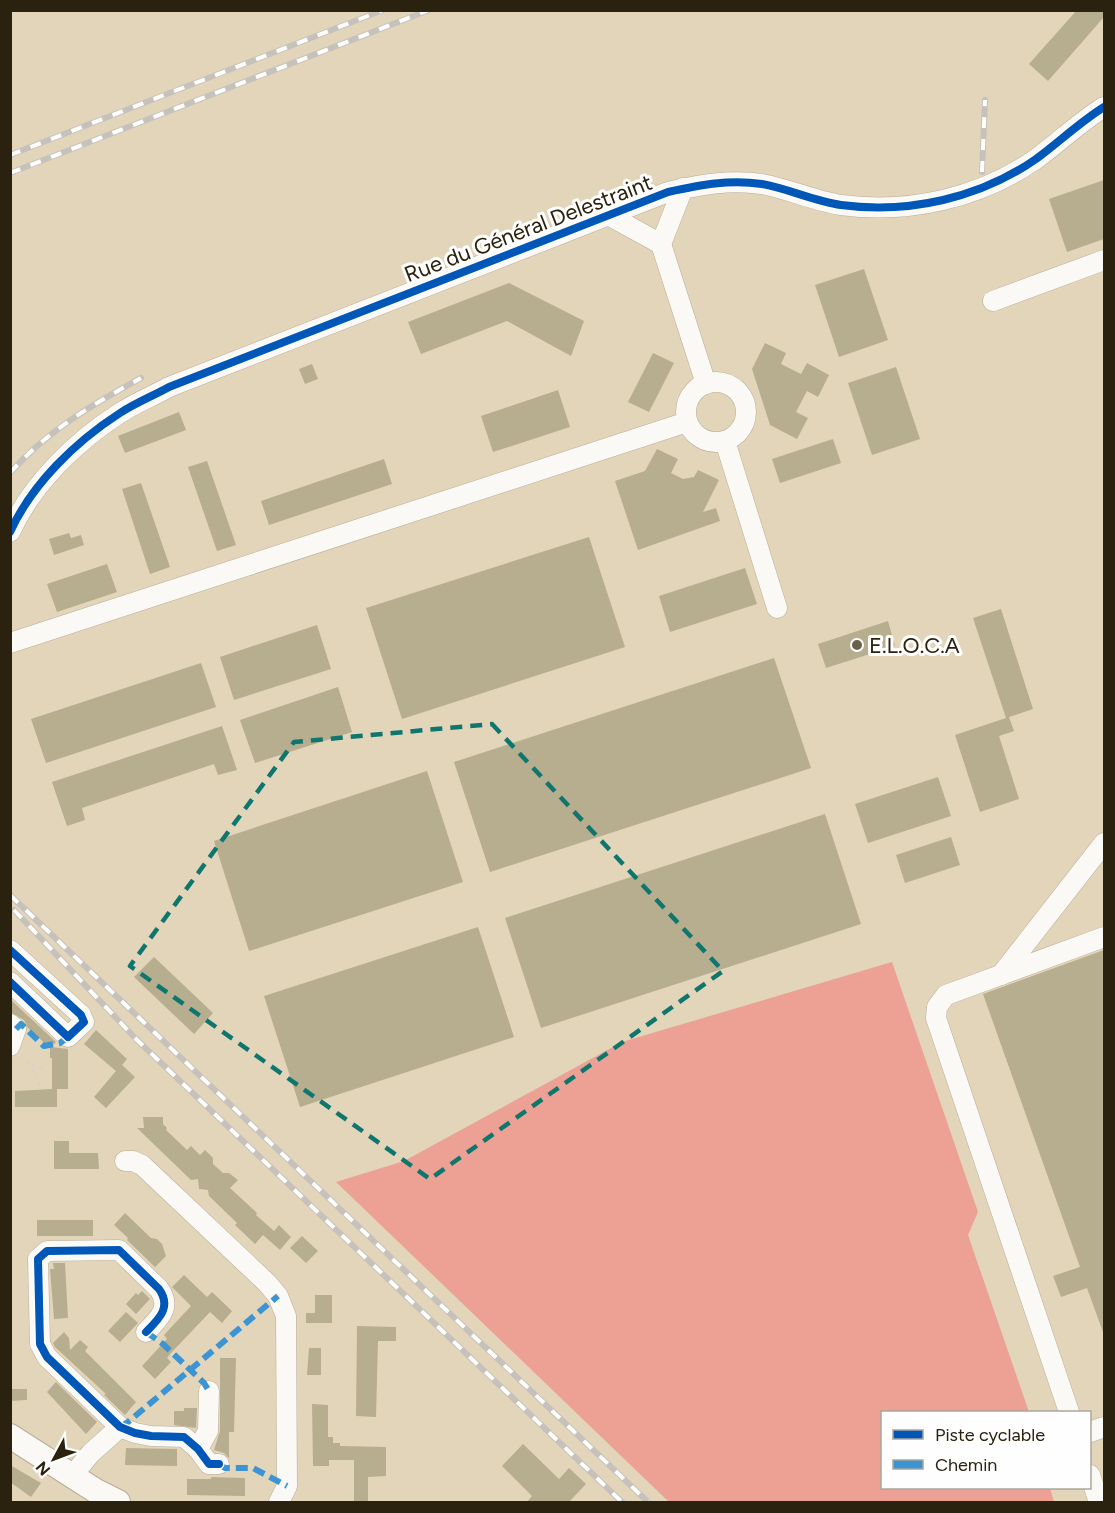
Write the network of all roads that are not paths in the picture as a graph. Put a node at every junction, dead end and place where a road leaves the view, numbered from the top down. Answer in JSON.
{"nodes":[{"id":1,"x":1104,"y":107,"type":"edge"},
{"id":2,"x":683,"y":189,"type":"junction"},
{"id":3,"x":608,"y":215,"type":"junction"},
{"id":4,"x":661,"y":244,"type":"junction"},
{"id":5,"x":1104,"y":260,"type":"edge"},
{"id":6,"x":993,"y":301,"type":"dead end"},
{"id":7,"x":706,"y":384,"type":"junction"},
{"id":8,"x":687,"y":422,"type":"junction"},
{"id":9,"x":725,"y":441,"type":"junction"},
{"id":10,"x":10,"y":532,"type":"edge"},
{"id":11,"x":777,"y":608,"type":"dead end"},
{"id":12,"x":10,"y":643,"type":"edge"},
{"id":13,"x":1104,"y":843,"type":"edge"},
{"id":14,"x":1104,"y":937,"type":"edge"},
{"id":15,"x":10,"y":950,"type":"edge"},
{"id":16,"x":29,"y":967,"type":"junction"},
{"id":17,"x":1001,"y":975,"type":"junction"},
{"id":18,"x":11,"y":984,"type":"edge"},
{"id":19,"x":10,"y":1024,"type":"edge"},
{"id":20,"x":13,"y":1050,"type":"edge"},
{"id":21,"x":125,"y":1161,"type":"dead end"},
{"id":22,"x":146,"y":1332,"type":"dead end"},
{"id":23,"x":209,"y":1391,"type":"dead end"},
{"id":24,"x":1068,"y":1411,"type":"edge"},
{"id":25,"x":120,"y":1427,"type":"junction"},
{"id":26,"x":10,"y":1436,"type":"edge"},
{"id":27,"x":191,"y":1443,"type":"junction"},
{"id":28,"x":219,"y":1464,"type":"dead end"},
{"id":29,"x":72,"y":1476,"type":"junction"},
{"id":30,"x":1091,"y":1480,"type":"edge"},
{"id":31,"x":118,"y":1503,"type":"edge"},
{"id":32,"x":279,"y":1503,"type":"edge"},
{"id":33,"x":1099,"y":1503,"type":"edge"}],
"edges":[{"from":1,"to":2,"type":"street","name":"Rue du Général Delestraint"},
{"from":2,"to":3,"type":"street","name":"Rue du Général Delestraint"},
{"from":2,"to":4,"type":"street"},
{"from":3,"to":4,"type":"street"},
{"from":3,"to":10,"type":"street","name":"Rue du Général Delestraint"},
{"from":4,"to":7,"type":"street"},
{"from":5,"to":6,"type":"street"},
{"from":7,"to":8,"type":"street"},
{"from":7,"to":9,"type":"street"},
{"from":8,"to":9,"type":"street"},
{"from":8,"to":12,"type":"street"},
{"from":9,"to":11,"type":"street"},
{"from":13,"to":17,"type":"street"},
{"from":14,"to":17,"type":"street"},
{"from":15,"to":16,"type":"street"},
{"from":16,"to":18,"type":"street"},
{"from":16,"to":18,"type":"street"},
{"from":17,"to":24,"type":"street"},
{"from":19,"to":20,"type":"street"},
{"from":21,"to":32,"type":"street"},
{"from":22,"to":25,"type":"street"},
{"from":23,"to":27,"type":"street"},
{"from":25,"to":27,"type":"street"},
{"from":25,"to":29,"type":"street"},
{"from":26,"to":29,"type":"main road"},
{"from":27,"to":28,"type":"street"},
{"from":29,"to":31,"type":"main road"},
{"from":30,"to":33,"type":"street"}]}
